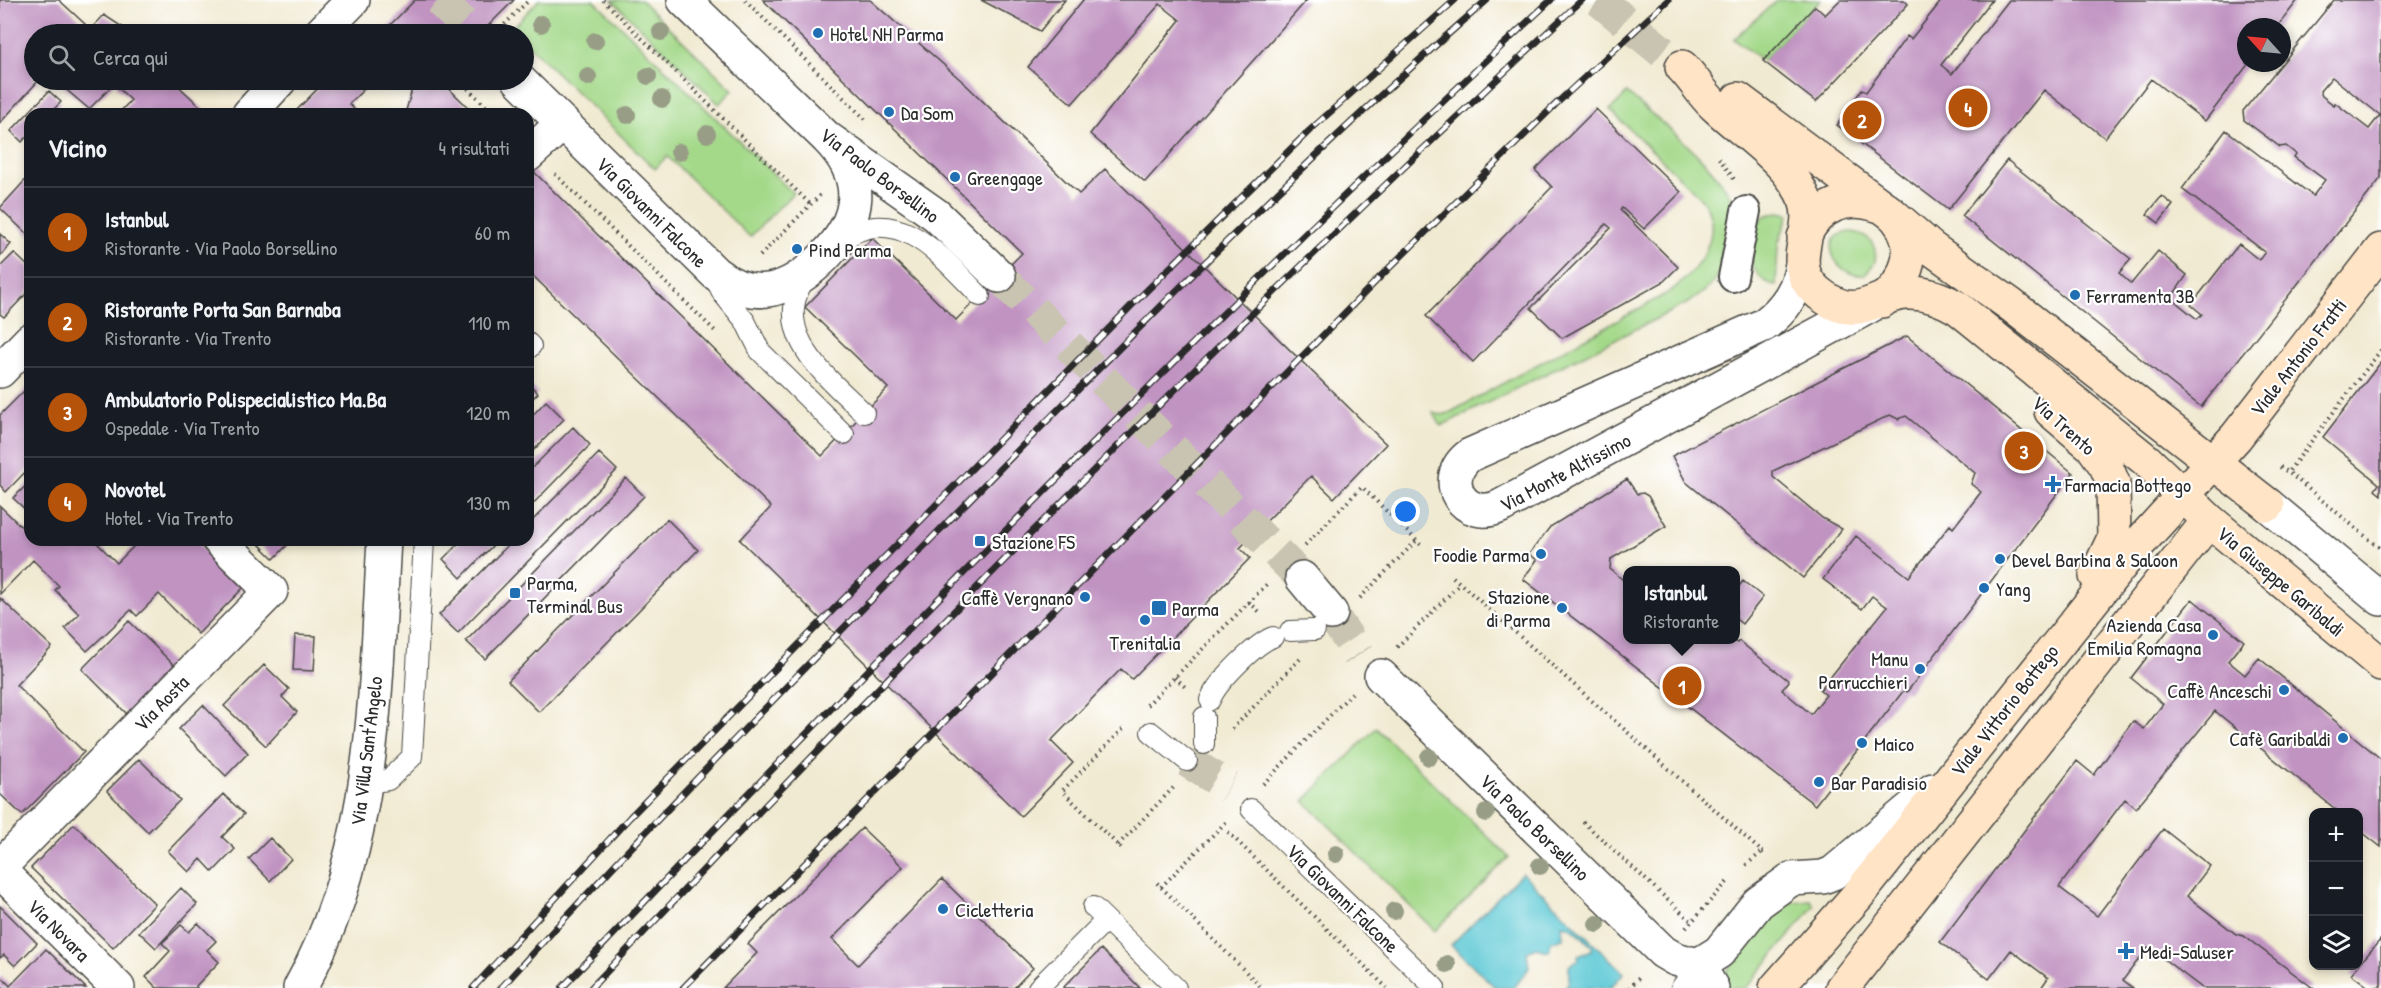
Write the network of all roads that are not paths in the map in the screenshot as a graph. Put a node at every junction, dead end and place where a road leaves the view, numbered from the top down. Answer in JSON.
{"nodes":[{"id":1,"x":353,"y":0,"type":"edge"},
{"id":2,"x":684,"y":0,"type":"edge"},
{"id":3,"x":330,"y":24,"type":"edge"},
{"id":4,"x":271,"y":90,"type":"edge"},
{"id":5,"x":529,"y":90,"type":"edge"},
{"id":6,"x":254,"y":108,"type":"edge"},
{"id":7,"x":563,"y":123,"type":"junction"},
{"id":8,"x":827,"y":138,"type":"junction"},
{"id":9,"x":538,"y":161,"type":"edge"},
{"id":10,"x":1886,"y":210,"type":"junction"},
{"id":11,"x":1746,"y":211,"type":"dead end"},
{"id":12,"x":2381,"y":250,"type":"edge"},
{"id":13,"x":1803,"y":251,"type":"junction"},
{"id":14,"x":824,"y":257,"type":"junction"},
{"id":15,"x":704,"y":263,"type":"junction"},
{"id":16,"x":1733,"y":277,"type":"dead end"},
{"id":17,"x":989,"y":286,"type":"joint"},
{"id":18,"x":1876,"y":303,"type":"junction"},
{"id":19,"x":24,"y":350,"type":"edge"},
{"id":20,"x":0,"y":371,"type":"edge"},
{"id":21,"x":864,"y":413,"type":"dead end"},
{"id":22,"x":844,"y":434,"type":"dead end"},
{"id":23,"x":2214,"y":462,"type":"junction"},
{"id":24,"x":2183,"y":496,"type":"junction"},
{"id":25,"x":2268,"y":505,"type":"joint"},
{"id":26,"x":2209,"y":520,"type":"junction"},
{"id":27,"x":225,"y":546,"type":"edge"},
{"id":28,"x":384,"y":546,"type":"edge"},
{"id":29,"x":424,"y":546,"type":"edge"},
{"id":30,"x":1291,"y":569,"type":"tunnel mouth"},
{"id":31,"x":2381,"y":599,"type":"edge"},
{"id":32,"x":1333,"y":617,"type":"joint"},
{"id":33,"x":2072,"y":623,"type":"junction"},
{"id":34,"x":2381,"y":664,"type":"edge"},
{"id":35,"x":1378,"y":671,"type":"tunnel mouth"},
{"id":36,"x":1151,"y":732,"type":"dead end"},
{"id":37,"x":1204,"y":744,"type":"dead end"},
{"id":38,"x":1958,"y":769,"type":"junction"},
{"id":39,"x":1184,"y":770,"type":"tunnel mouth"},
{"id":40,"x":366,"y":783,"type":"junction"},
{"id":41,"x":1251,"y":808,"type":"dead end"},
{"id":42,"x":0,"y":869,"type":"edge"},
{"id":43,"x":1697,"y":981,"type":"edge"},
{"id":44,"x":1854,"y":984,"type":"edge"},
{"id":45,"x":118,"y":988,"type":"edge"},
{"id":46,"x":300,"y":988,"type":"edge"},
{"id":47,"x":1038,"y":988,"type":"edge"},
{"id":48,"x":1176,"y":988,"type":"edge"},
{"id":49,"x":1435,"y":988,"type":"edge"},
{"id":50,"x":1776,"y":988,"type":"edge"}],
"edges":[{"from":1,"to":3,"type":"street"},
{"from":2,"to":8,"type":"street","name":"Via Paolo Borsellino"},
{"from":4,"to":6,"type":"street"},
{"from":5,"to":7,"type":"street","name":"Via Giovanni Falcone"},
{"from":7,"to":9,"type":"street"},
{"from":7,"to":15,"type":"street","name":"Via Giovanni Falcone"},
{"from":8,"to":14,"type":"street"},
{"from":8,"to":17,"type":"street","name":"Via Paolo Borsellino"},
{"from":10,"to":13,"type":"main road"},
{"from":10,"to":13,"type":"main road"},
{"from":10,"to":18,"type":"main road"},
{"from":10,"to":23,"type":"main road"},
{"from":11,"to":16,"type":"street"},
{"from":12,"to":23,"type":"main road","name":"Viale Antonio Fratti"},
{"from":13,"to":18,"type":"main road","name":"Via Trento"},
{"from":13,"to":18,"type":"street","name":"Via Monte Altissimo"},
{"from":14,"to":15,"type":"street"},
{"from":14,"to":17,"type":"lane","name":"Via Paolo Borsellino"},
{"from":14,"to":21,"type":"lane"},
{"from":15,"to":22,"type":"lane","name":"Via Giovanni Falcone"},
{"from":18,"to":24,"type":"main road","name":"Via Trento"},
{"from":18,"to":33,"type":"main road","name":"Via Trento"},
{"from":19,"to":20,"type":"street"},
{"from":23,"to":24,"type":"main road","name":"Viale Vittorio Bottego"},
{"from":23,"to":25,"type":"main road"},
{"from":23,"to":26,"type":"main road"},
{"from":24,"to":26,"type":"main road","name":"Via Giuseppe Garibaldi"},
{"from":24,"to":33,"type":"main road","name":"Viale Vittorio Bottego"},
{"from":25,"to":31,"type":"street"},
{"from":26,"to":34,"type":"main road","name":"Via Giuseppe Garibaldi"},
{"from":26,"to":44,"type":"main road"},
{"from":27,"to":42,"type":"street","name":"Via Aosta"},
{"from":28,"to":40,"type":"street","name":"Via Villa Sant'Angelo"},
{"from":29,"to":40,"type":"lane"},
{"from":30,"to":32,"type":"street"},
{"from":32,"to":37,"type":"lane"},
{"from":33,"to":38,"type":"main road","name":"Viale Vittorio Bottego"},
{"from":35,"to":43,"type":"street","name":"Via Paolo Borsellino"},
{"from":36,"to":39,"type":"lane"},
{"from":38,"to":43,"type":"street","name":"Via Paolo Borsellino"},
{"from":38,"to":50,"type":"main road","name":"Viale Vittorio Bottego"},
{"from":40,"to":46,"type":"street","name":"Via Villa Sant'Angelo"},
{"from":41,"to":49,"type":"lane","name":"Via Giovanni Falcone"},
{"from":42,"to":45,"type":"street","name":"Via Novara"},
{"from":47,"to":48,"type":"lane"}]}
